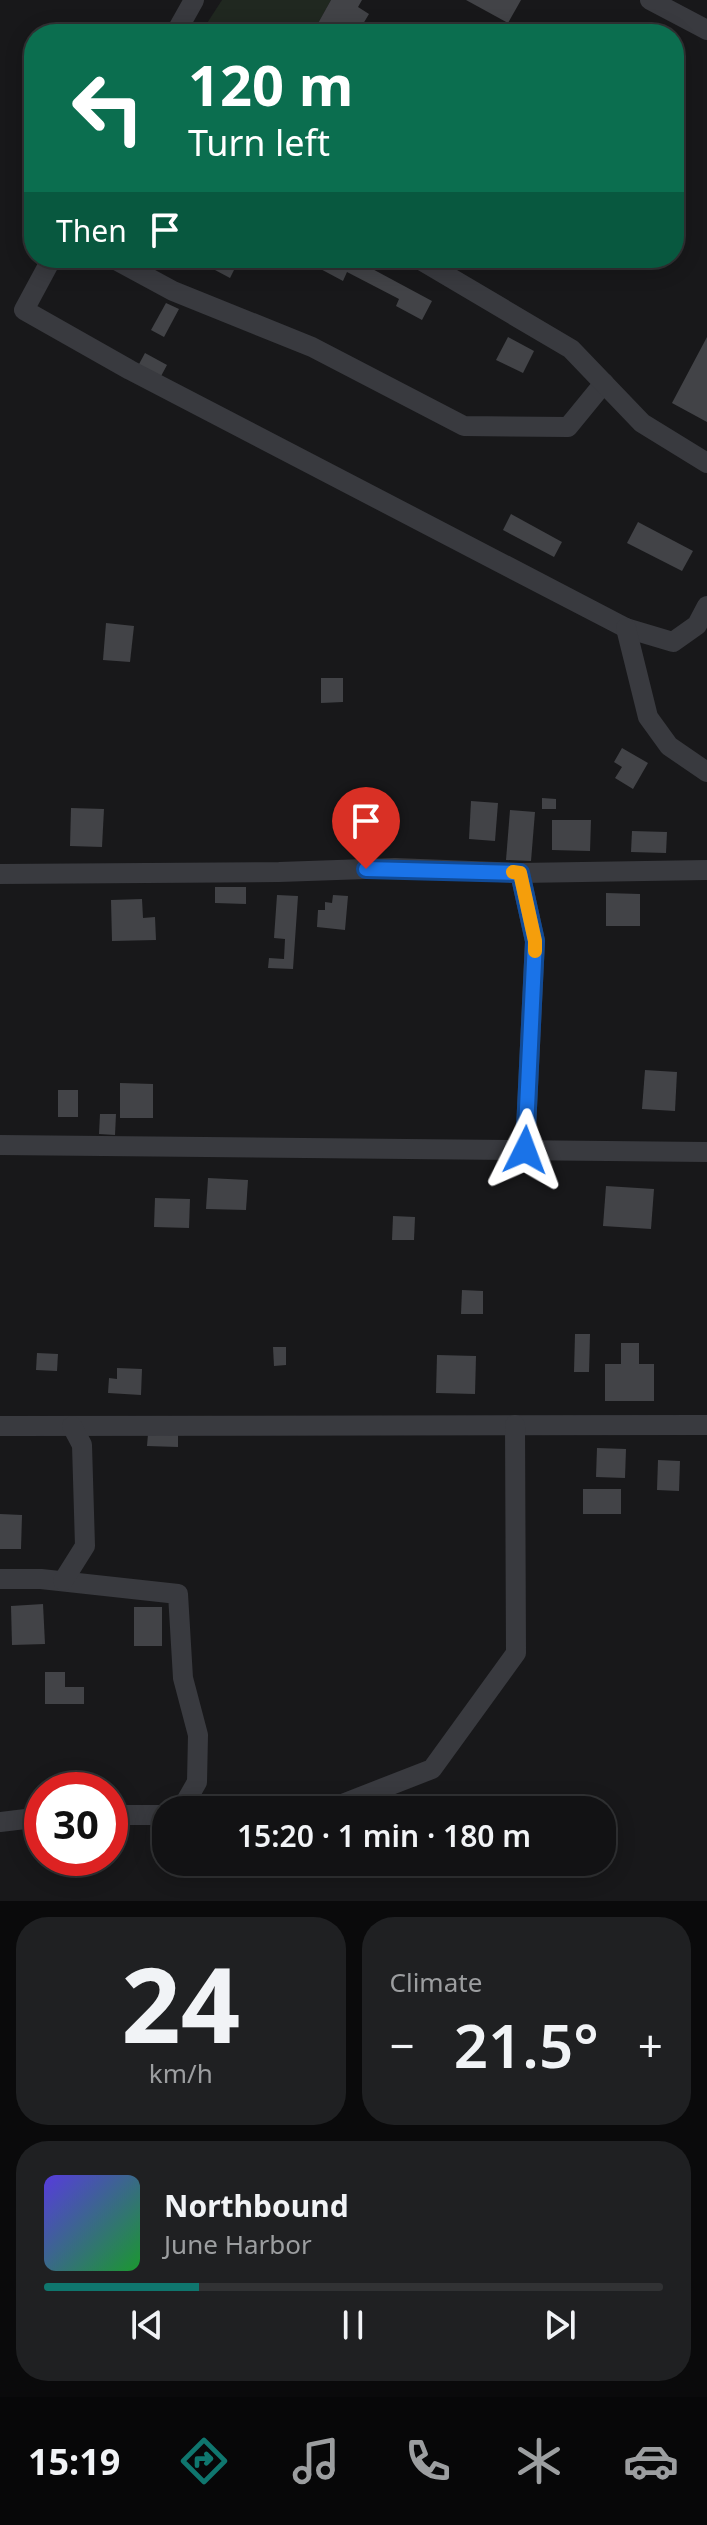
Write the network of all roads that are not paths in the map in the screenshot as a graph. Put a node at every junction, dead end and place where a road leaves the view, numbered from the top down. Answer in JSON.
{"nodes":[{"id":1,"x":194,"y":0,"type":"edge"},
{"id":2,"x":650,"y":0,"type":"edge"},
{"id":3,"x":181,"y":24,"type":"edge"},
{"id":4,"x":707,"y":30,"type":"edge"},
{"id":5,"x":47,"y":268,"type":"edge"},
{"id":6,"x":130,"y":268,"type":"edge"},
{"id":7,"x":434,"y":268,"type":"edge"},
{"id":8,"x":604,"y":383,"type":"junction"},
{"id":9,"x":707,"y":463,"type":"edge"},
{"id":10,"x":707,"y":606,"type":"edge"},
{"id":11,"x":626,"y":628,"type":"junction"},
{"id":12,"x":707,"y":772,"type":"edge"},
{"id":13,"x":707,"y":870,"type":"edge"},
{"id":14,"x":520,"y":873,"type":"junction"},
{"id":15,"x":0,"y":874,"type":"edge"},
{"id":16,"x":0,"y":1145,"type":"edge"},
{"id":17,"x":525,"y":1150,"type":"junction"},
{"id":18,"x":707,"y":1152,"type":"edge"},
{"id":19,"x":515,"y":1425,"type":"junction"},
{"id":20,"x":707,"y":1425,"type":"edge"},
{"id":21,"x":0,"y":1426,"type":"edge"},
{"id":22,"x":72,"y":1426,"type":"junction"},
{"id":23,"x":0,"y":1579,"type":"edge"},
{"id":24,"x":63,"y":1581,"type":"junction"},
{"id":25,"x":189,"y":1796,"type":"edge"},
{"id":26,"x":363,"y":1796,"type":"edge"},
{"id":27,"x":128,"y":1815,"type":"edge"},
{"id":28,"x":152,"y":1815,"type":"edge"},
{"id":29,"x":24,"y":1819,"type":"edge"},
{"id":30,"x":0,"y":1822,"type":"edge"}],
"edges":[{"from":1,"to":3,"type":"street"},
{"from":2,"to":4,"type":"street"},
{"from":5,"to":11,"type":"street"},
{"from":6,"to":8,"type":"street"},
{"from":7,"to":8,"type":"street"},
{"from":8,"to":9,"type":"street"},
{"from":10,"to":11,"type":"street"},
{"from":11,"to":12,"type":"street"},
{"from":13,"to":14,"type":"street"},
{"from":14,"to":15,"type":"street"},
{"from":14,"to":17,"type":"street"},
{"from":16,"to":17,"type":"street"},
{"from":17,"to":18,"type":"street"},
{"from":19,"to":20,"type":"street"},
{"from":19,"to":22,"type":"street"},
{"from":19,"to":26,"type":"street"},
{"from":21,"to":22,"type":"street"},
{"from":22,"to":24,"type":"street"},
{"from":23,"to":24,"type":"street"},
{"from":24,"to":25,"type":"street"},
{"from":27,"to":28,"type":"street"},
{"from":29,"to":30,"type":"street"}]}
